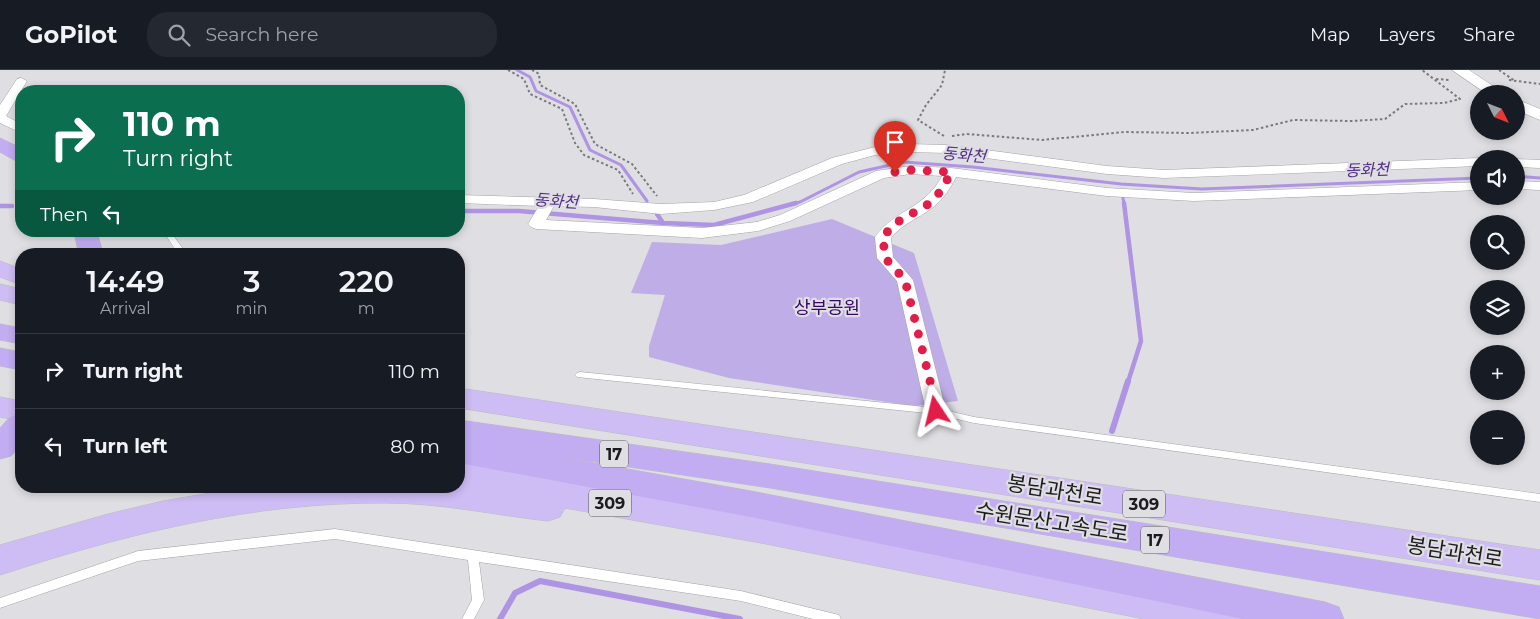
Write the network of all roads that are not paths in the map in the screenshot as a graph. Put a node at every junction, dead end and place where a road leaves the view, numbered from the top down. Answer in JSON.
{"nodes":[{"id":1,"x":28,"y":70,"type":"edge"},
{"id":2,"x":1456,"y":75,"type":"edge"},
{"id":3,"x":21,"y":81,"type":"junction"},
{"id":4,"x":7,"y":84,"type":"dead end"},
{"id":5,"x":19,"y":85,"type":"edge"},
{"id":6,"x":1478,"y":85,"type":"edge"},
{"id":7,"x":15,"y":91,"type":"edge"},
{"id":8,"x":1525,"y":108,"type":"edge"},
{"id":9,"x":1540,"y":115,"type":"edge"},
{"id":10,"x":0,"y":117,"type":"edge"},
{"id":11,"x":15,"y":126,"type":"edge"},
{"id":12,"x":0,"y":144,"type":"edge"},
{"id":13,"x":15,"y":153,"type":"edge"},
{"id":14,"x":1470,"y":162,"type":"edge"},
{"id":15,"x":1525,"y":163,"type":"edge"},
{"id":16,"x":1540,"y":164,"type":"edge"},
{"id":17,"x":951,"y":172,"type":"junction"},
{"id":18,"x":1525,"y":185,"type":"edge"},
{"id":19,"x":1470,"y":186,"type":"edge"},
{"id":20,"x":1540,"y":186,"type":"edge"},
{"id":21,"x":465,"y":199,"type":"edge"},
{"id":22,"x":548,"y":203,"type":"junction"},
{"id":23,"x":170,"y":237,"type":"edge"},
{"id":24,"x":178,"y":248,"type":"edge"},
{"id":25,"x":0,"y":268,"type":"edge"},
{"id":26,"x":15,"y":275,"type":"edge"},
{"id":27,"x":0,"y":292,"type":"edge"},
{"id":28,"x":15,"y":296,"type":"edge"},
{"id":29,"x":0,"y":332,"type":"edge"},
{"id":30,"x":15,"y":335,"type":"edge"},
{"id":31,"x":0,"y":357,"type":"edge"},
{"id":32,"x":15,"y":360,"type":"edge"},
{"id":33,"x":580,"y":375,"type":"dead end"},
{"id":34,"x":465,"y":399,"type":"edge"},
{"id":35,"x":0,"y":407,"type":"edge"},
{"id":36,"x":15,"y":410,"type":"edge"},
{"id":37,"x":936,"y":411,"type":"junction"},
{"id":38,"x":15,"y":432,"type":"edge"},
{"id":39,"x":465,"y":432,"type":"edge"},
{"id":40,"x":0,"y":448,"type":"edge"},
{"id":41,"x":465,"y":452,"type":"edge"},
{"id":42,"x":465,"y":474,"type":"edge"},
{"id":43,"x":319,"y":493,"type":"edge"},
{"id":44,"x":444,"y":493,"type":"edge"},
{"id":45,"x":1540,"y":498,"type":"edge"},
{"id":46,"x":761,"y":503,"type":"junction"},
{"id":47,"x":473,"y":556,"type":"junction"},
{"id":48,"x":0,"y":560,"type":"edge"},
{"id":49,"x":1540,"y":566,"type":"edge"},
{"id":50,"x":0,"y":603,"type":"edge"},
{"id":51,"x":1540,"y":603,"type":"edge"},
{"id":52,"x":468,"y":619,"type":"edge"},
{"id":53,"x":835,"y":619,"type":"edge"},
{"id":54,"x":1230,"y":619,"type":"edge"},
{"id":55,"x":1325,"y":619,"type":"edge"}],
"edges":[{"from":1,"to":3,"type":"street"},
{"from":2,"to":6,"type":"street"},
{"from":3,"to":4,"type":"street"},
{"from":3,"to":5,"type":"street"},
{"from":7,"to":10,"type":"street"},
{"from":8,"to":9,"type":"street"},
{"from":10,"to":11,"type":"street"},
{"from":12,"to":13,"type":"highway"},
{"from":14,"to":22,"type":"street"},
{"from":15,"to":16,"type":"street"},
{"from":17,"to":19,"type":"street"},
{"from":17,"to":22,"type":"street"},
{"from":17,"to":37,"type":"street"},
{"from":18,"to":20,"type":"street"},
{"from":21,"to":22,"type":"street"},
{"from":23,"to":24,"type":"lane"},
{"from":25,"to":26,"type":"highway"},
{"from":27,"to":28,"type":"highway"},
{"from":29,"to":30,"type":"highway"},
{"from":31,"to":32,"type":"highway"},
{"from":33,"to":37,"type":"lane"},
{"from":34,"to":49,"type":"highway","name":"봉담과천로","number":"309"},
{"from":35,"to":36,"type":"highway"},
{"from":37,"to":45,"type":"lane"},
{"from":38,"to":40,"type":"highway"},
{"from":39,"to":46,"type":"highway","number":"17"},
{"from":41,"to":46,"type":"highway","number":"17"},
{"from":42,"to":46,"type":"highway","number":"309"},
{"from":43,"to":48,"type":"highway"},
{"from":44,"to":46,"type":"highway"},
{"from":46,"to":51,"type":"highway","name":"수원문산고속도로","number":"17"},
{"from":46,"to":54,"type":"highway","number":"309"},
{"from":46,"to":55,"type":"highway","name":"수원문산고속도로","number":"17"},
{"from":47,"to":50,"type":"lane"},
{"from":47,"to":52,"type":"lane"},
{"from":47,"to":53,"type":"lane"}]}
